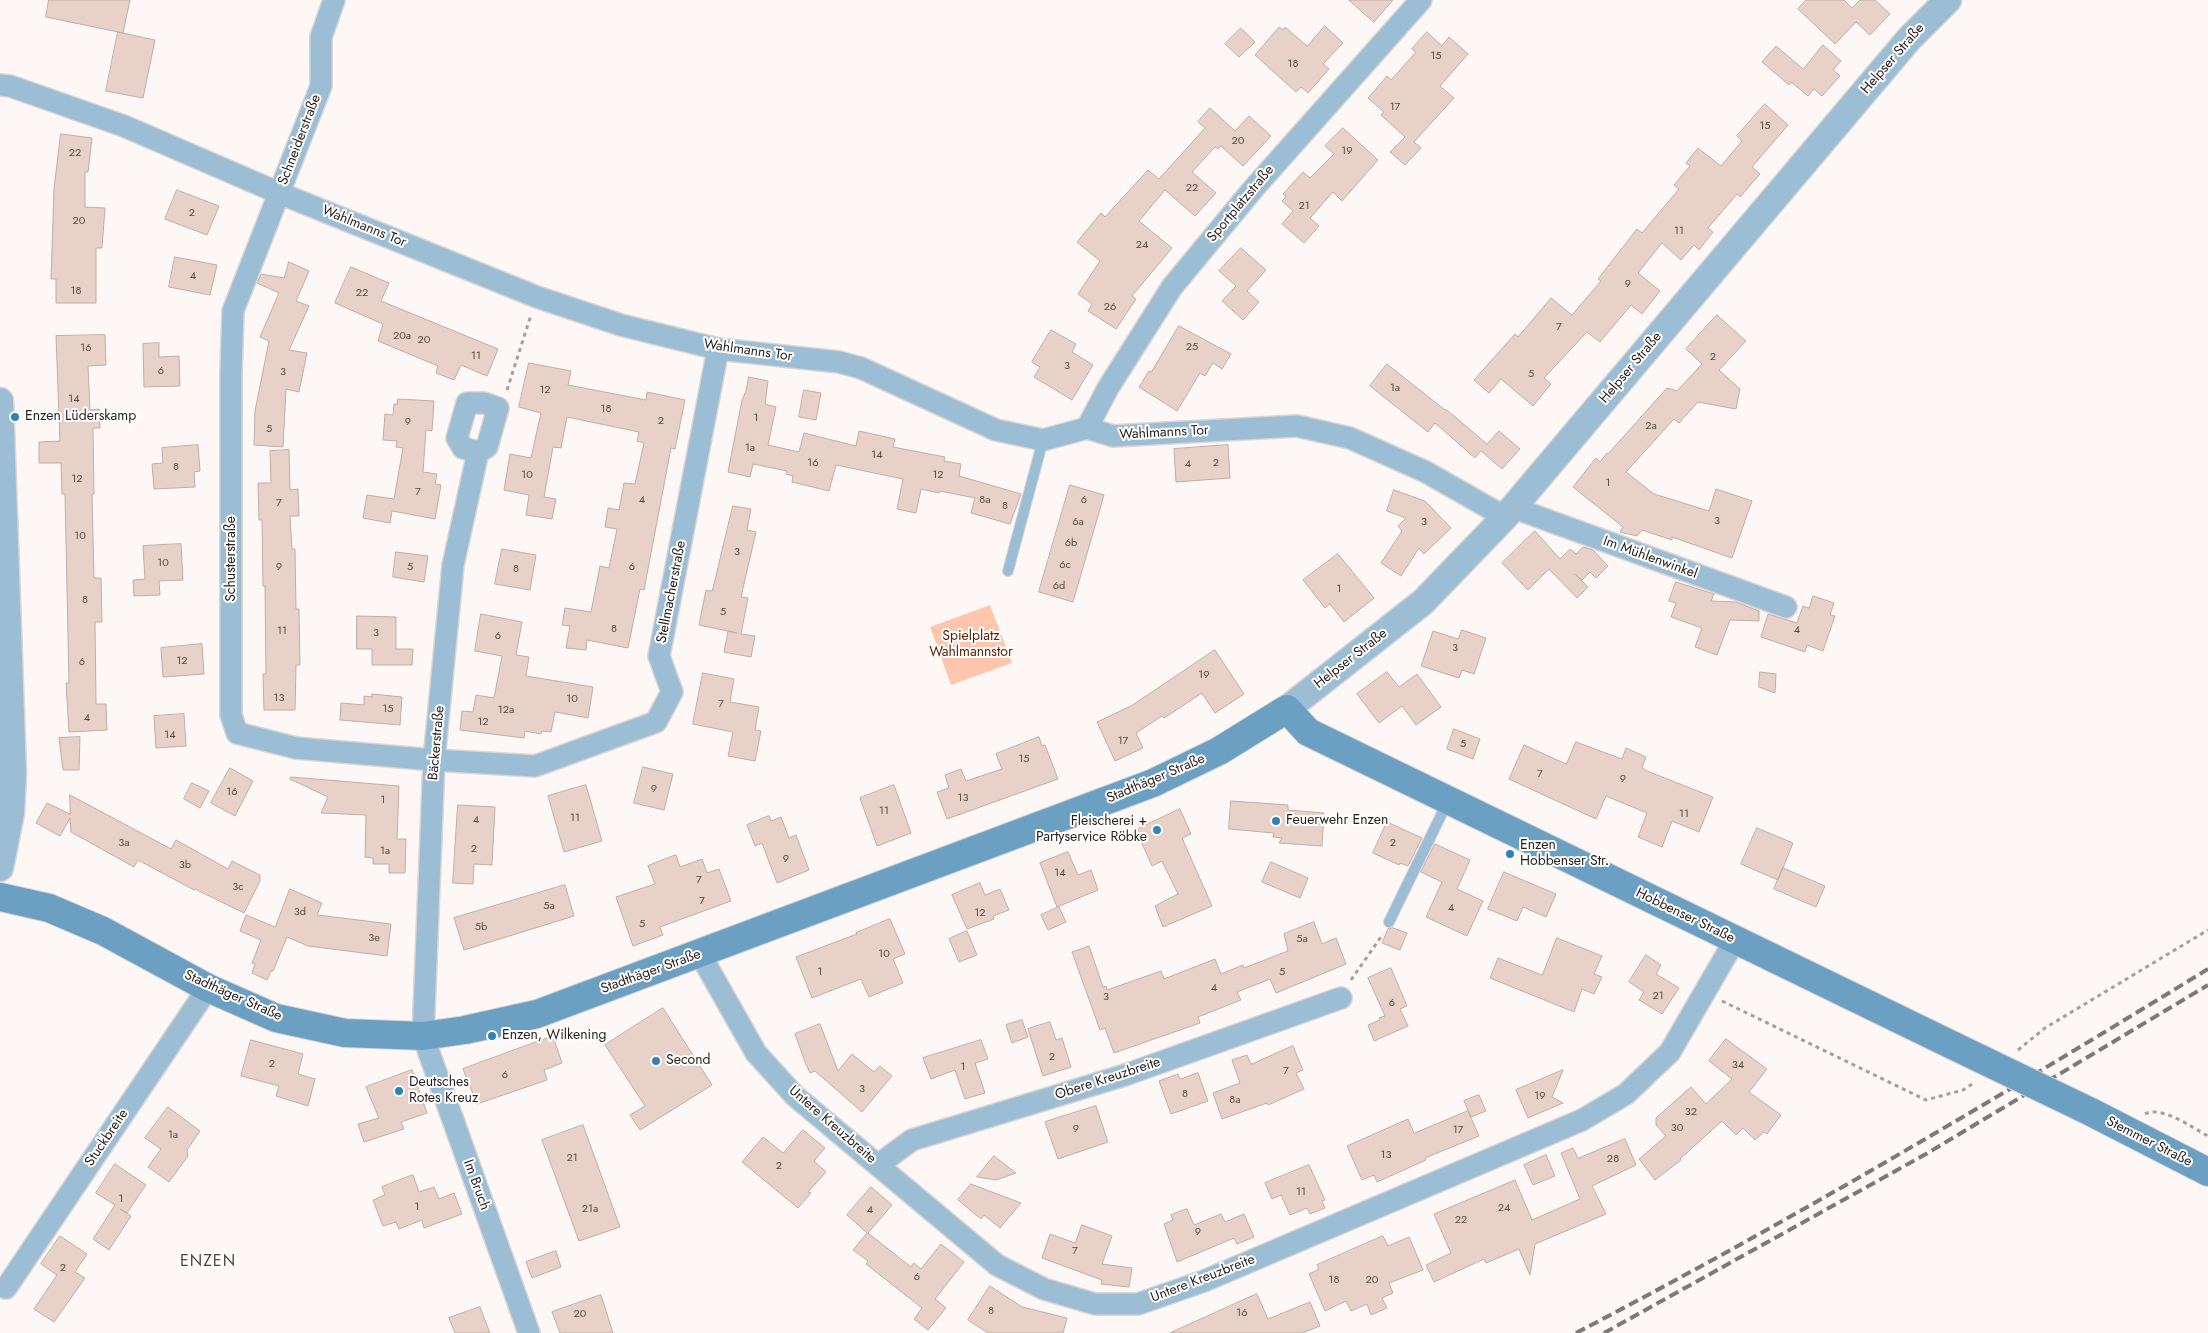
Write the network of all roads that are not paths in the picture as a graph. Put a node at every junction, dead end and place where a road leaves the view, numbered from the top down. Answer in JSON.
{"nodes":[{"id":1,"x":334,"y":0,"type":"edge"},
{"id":2,"x":1421,"y":0,"type":"edge"},
{"id":3,"x":1948,"y":0,"type":"edge"},
{"id":4,"x":0,"y":85,"type":"edge"},
{"id":5,"x":279,"y":193,"type":"junction"},
{"id":6,"x":718,"y":349,"type":"junction"},
{"id":7,"x":0,"y":401,"type":"edge"},
{"id":8,"x":1087,"y":428,"type":"junction"},
{"id":9,"x":1043,"y":440,"type":"junction"},
{"id":10,"x":478,"y":452,"type":"junction"},
{"id":11,"x":1509,"y":512,"type":"junction"},
{"id":12,"x":1008,"y":571,"type":"dead end"},
{"id":13,"x":1786,"y":607,"type":"dead end"},
{"id":14,"x":4,"y":619,"type":"edge"},
{"id":15,"x":1287,"y":709,"type":"junction"},
{"id":16,"x":434,"y":760,"type":"junction"},
{"id":17,"x":1449,"y":800,"type":"junction"},
{"id":18,"x":0,"y":868,"type":"edge"},
{"id":19,"x":0,"y":897,"type":"edge"},
{"id":20,"x":1389,"y":922,"type":"road end"},
{"id":21,"x":1735,"y":940,"type":"junction"},
{"id":22,"x":700,"y":954,"type":"junction"},
{"id":23,"x":208,"y":988,"type":"junction"},
{"id":24,"x":1341,"y":998,"type":"road end"},
{"id":25,"x":423,"y":1036,"type":"junction"},
{"id":26,"x":2091,"y":1112,"type":"joint"},
{"id":27,"x":878,"y":1165,"type":"junction"},
{"id":28,"x":2208,"y":1172,"type":"edge"},
{"id":29,"x":6,"y":1288,"type":"dead end"},
{"id":30,"x":529,"y":1333,"type":"edge"}],
"edges":[{"from":1,"to":5,"type":"street","name":"Schneiderstraße"},
{"from":2,"to":8,"type":"street","name":"Sportplatzstraße"},
{"from":3,"to":11,"type":"street","name":"Helpser Straße"},
{"from":4,"to":5,"type":"street","name":"Wahlmanns Tor"},
{"from":5,"to":6,"type":"street","name":"Wahlmanns Tor"},
{"from":5,"to":16,"type":"street","name":"Schusterstraße"},
{"from":6,"to":9,"type":"street","name":"Wahlmanns Tor"},
{"from":6,"to":16,"type":"street","name":"Stellmacherstraße"},
{"from":7,"to":14,"type":"street"},
{"from":8,"to":9,"type":"street","name":"Wahlmanns Tor"},
{"from":8,"to":11,"type":"street","name":"Wahlmanns Tor"},
{"from":9,"to":12,"type":"lane"},
{"from":10,"to":10,"type":"street","name":"Bäckerstraße"},
{"from":10,"to":16,"type":"street","name":"Bäckerstraße"},
{"from":11,"to":13,"type":"street","name":"Im Mühlenwinkel"},
{"from":11,"to":15,"type":"street","name":"Helpser Straße"},
{"from":14,"to":18,"type":"street"},
{"from":15,"to":17,"type":"main road","name":"Hobbenser Straße"},
{"from":15,"to":22,"type":"main road","name":"Stadthäger Straße"},
{"from":16,"to":25,"type":"street","name":"Bäckerstraße"},
{"from":17,"to":20,"type":"lane"},
{"from":17,"to":21,"type":"main road","name":"Hobbenser Straße"},
{"from":19,"to":23,"type":"main road","name":"Stadthäger Straße"},
{"from":21,"to":26,"type":"main road","name":"Hobbenser Straße","bridge":true},
{"from":21,"to":27,"type":"street","name":"Untere Kreuzbreite"},
{"from":22,"to":25,"type":"main road","name":"Stadthäger Straße"},
{"from":22,"to":27,"type":"street","name":"Untere Kreuzbreite"},
{"from":23,"to":25,"type":"main road","name":"Stadthäger Straße"},
{"from":23,"to":29,"type":"street","name":"Stuckbreite"},
{"from":24,"to":27,"type":"street","name":"Obere Kreuzbreite"},
{"from":25,"to":30,"type":"street","name":"Im Bruch"},
{"from":26,"to":28,"type":"main road","name":"Stemmer Straße"}]}
